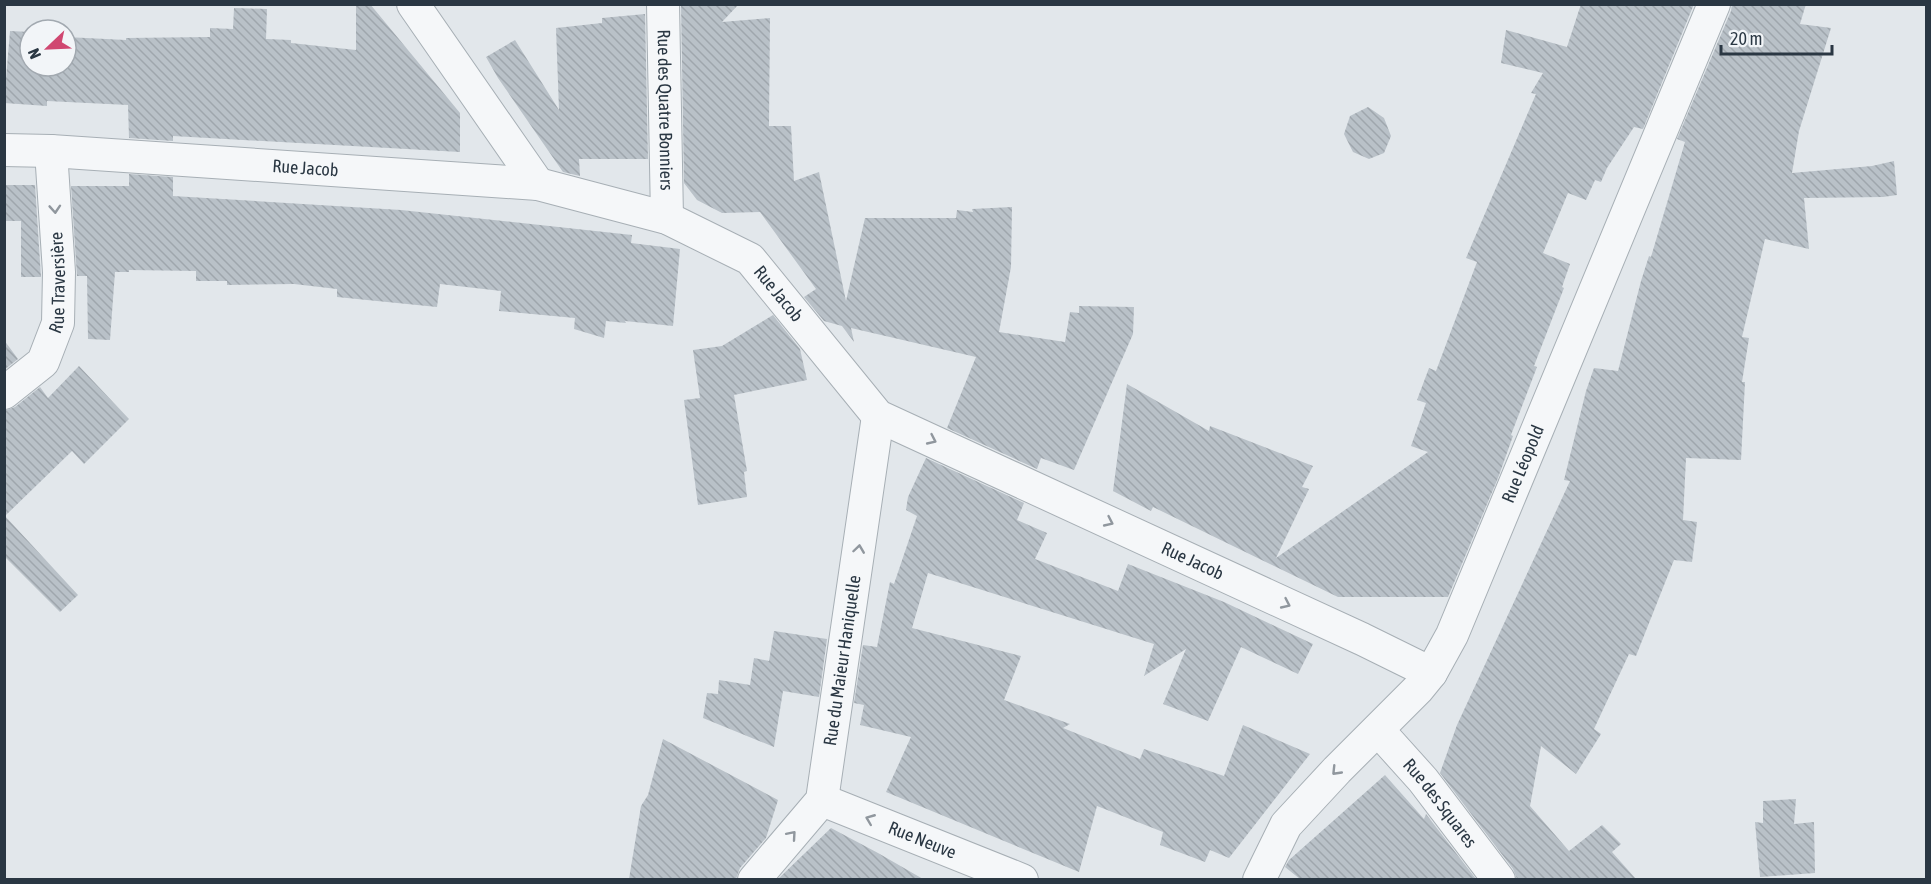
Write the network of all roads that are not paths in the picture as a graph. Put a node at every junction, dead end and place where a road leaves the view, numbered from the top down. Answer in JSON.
{"nodes":[{"id":1,"x":412,"y":4,"type":"edge"},
{"id":2,"x":663,"y":4,"type":"edge"},
{"id":3,"x":1714,"y":4,"type":"edge"},
{"id":4,"x":4,"y":150,"type":"edge"},
{"id":5,"x":51,"y":151,"type":"junction"},
{"id":6,"x":538,"y":184,"type":"junction"},
{"id":7,"x":667,"y":218,"type":"junction"},
{"id":8,"x":4,"y":393,"type":"edge"},
{"id":9,"x":878,"y":416,"type":"junction"},
{"id":10,"x":1431,"y":673,"type":"junction"},
{"id":11,"x":1378,"y":730,"type":"junction"},
{"id":12,"x":822,"y":800,"type":"junction"},
{"id":13,"x":754,"y":879,"type":"edge"},
{"id":14,"x":1022,"y":879,"type":"edge"},
{"id":15,"x":1259,"y":879,"type":"edge"},
{"id":16,"x":1499,"y":879,"type":"edge"}],
"edges":[{"from":1,"to":6,"type":"street"},
{"from":2,"to":7,"type":"street","name":"Rue des Quatre Bonniers"},
{"from":3,"to":10,"type":"street","name":"Rue Léopold"},
{"from":4,"to":5,"type":"street","name":"Rue Jacob"},
{"from":5,"to":6,"type":"street","name":"Rue Jacob"},
{"from":5,"to":8,"type":"street","name":"Rue Traversière","one_way":true},
{"from":6,"to":7,"type":"street","name":"Rue Jacob"},
{"from":7,"to":9,"type":"street","name":"Rue Jacob"},
{"from":9,"to":10,"type":"street","name":"Rue Jacob","one_way":true},
{"from":12,"to":9,"type":"street","name":"Rue du Maieur Haniquelle","one_way":true},
{"from":10,"to":11,"type":"street","name":"Rue Léopold"},
{"from":11,"to":15,"type":"street","name":"Rue Léopold","one_way":true},
{"from":11,"to":16,"type":"street","name":"Rue des Squares"},
{"from":13,"to":12,"type":"street","one_way":true},
{"from":14,"to":12,"type":"street","name":"Rue Neuve","one_way":true}]}
